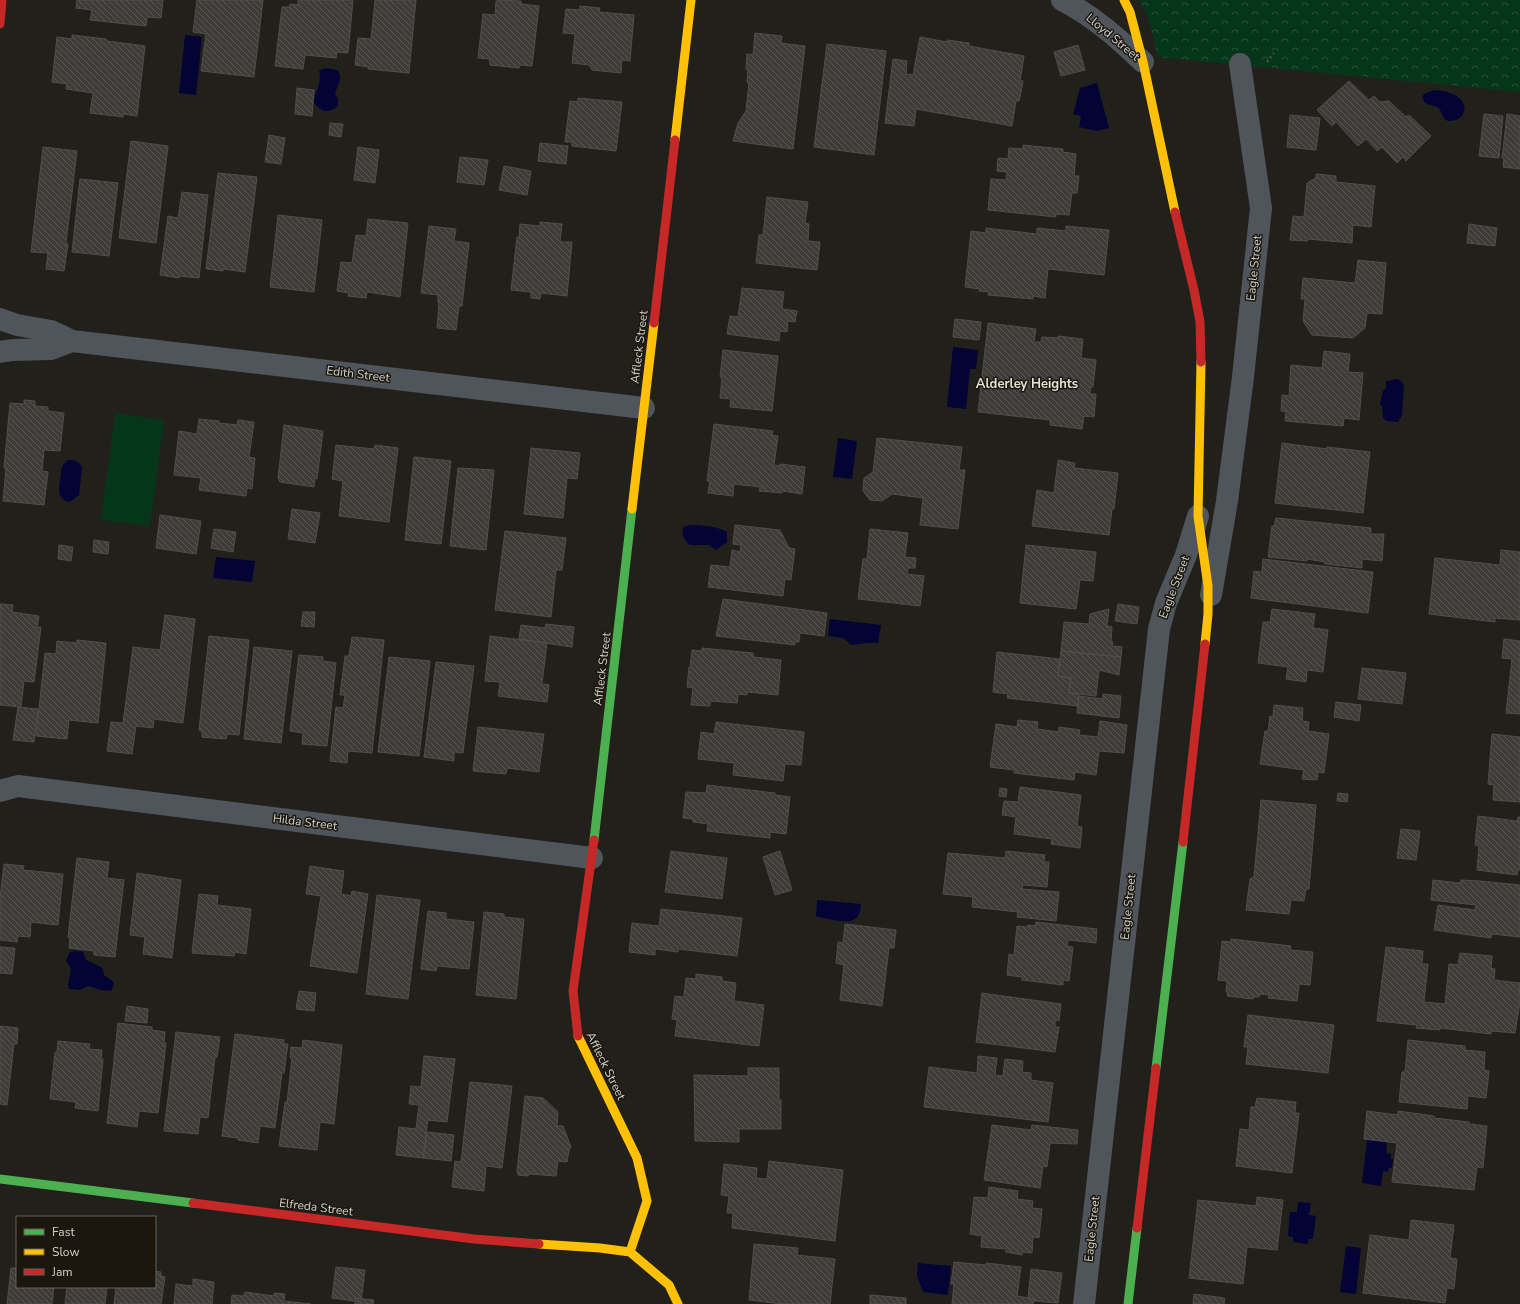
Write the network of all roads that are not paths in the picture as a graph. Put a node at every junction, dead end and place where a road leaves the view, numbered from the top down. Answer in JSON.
{"nodes":[{"id":1,"x":2,"y":0,"type":"edge"},
{"id":2,"x":691,"y":0,"type":"edge"},
{"id":3,"x":1062,"y":0,"type":"edge"},
{"id":4,"x":1124,"y":0,"type":"edge"},
{"id":5,"x":0,"y":24,"type":"edge"},
{"id":6,"x":1143,"y":62,"type":"junction"},
{"id":7,"x":1240,"y":64,"type":"dead end"},
{"id":8,"x":0,"y":319,"type":"edge"},
{"id":9,"x":72,"y":341,"type":"junction"},
{"id":10,"x":0,"y":352,"type":"edge"},
{"id":11,"x":644,"y":408,"type":"junction"},
{"id":12,"x":1198,"y":516,"type":"junction"},
{"id":13,"x":1208,"y":614,"type":"junction"},
{"id":14,"x":6,"y":784,"type":"edge"},
{"id":15,"x":592,"y":858,"type":"junction"},
{"id":16,"x":0,"y":1179,"type":"edge"},
{"id":17,"x":630,"y":1252,"type":"junction"},
{"id":18,"x":678,"y":1304,"type":"edge"},
{"id":19,"x":1084,"y":1304,"type":"edge"},
{"id":20,"x":1128,"y":1304,"type":"edge"}],
"edges":[{"from":1,"to":5,"type":"street"},
{"from":2,"to":11,"type":"street","name":"Affleck Street"},
{"from":3,"to":6,"type":"street","name":"Lloyd Street"},
{"from":4,"to":6,"type":"street","name":"Eagle Street"},
{"from":6,"to":12,"type":"street","name":"Eagle Street"},
{"from":7,"to":13,"type":"street","name":"Eagle Street"},
{"from":8,"to":9,"type":"street","name":"Edith Street"},
{"from":9,"to":10,"type":"street","name":"Edith Street"},
{"from":9,"to":11,"type":"street","name":"Edith Street"},
{"from":11,"to":15,"type":"street","name":"Affleck Street"},
{"from":12,"to":13,"type":"street","name":"Eagle Street"},
{"from":12,"to":19,"type":"street","name":"Eagle Street"},
{"from":13,"to":20,"type":"street","name":"Eagle Street"},
{"from":14,"to":15,"type":"street","name":"Hilda Street"},
{"from":15,"to":17,"type":"street","name":"Affleck Street"},
{"from":16,"to":17,"type":"street","name":"Elfreda Street"},
{"from":17,"to":18,"type":"street"}]}
